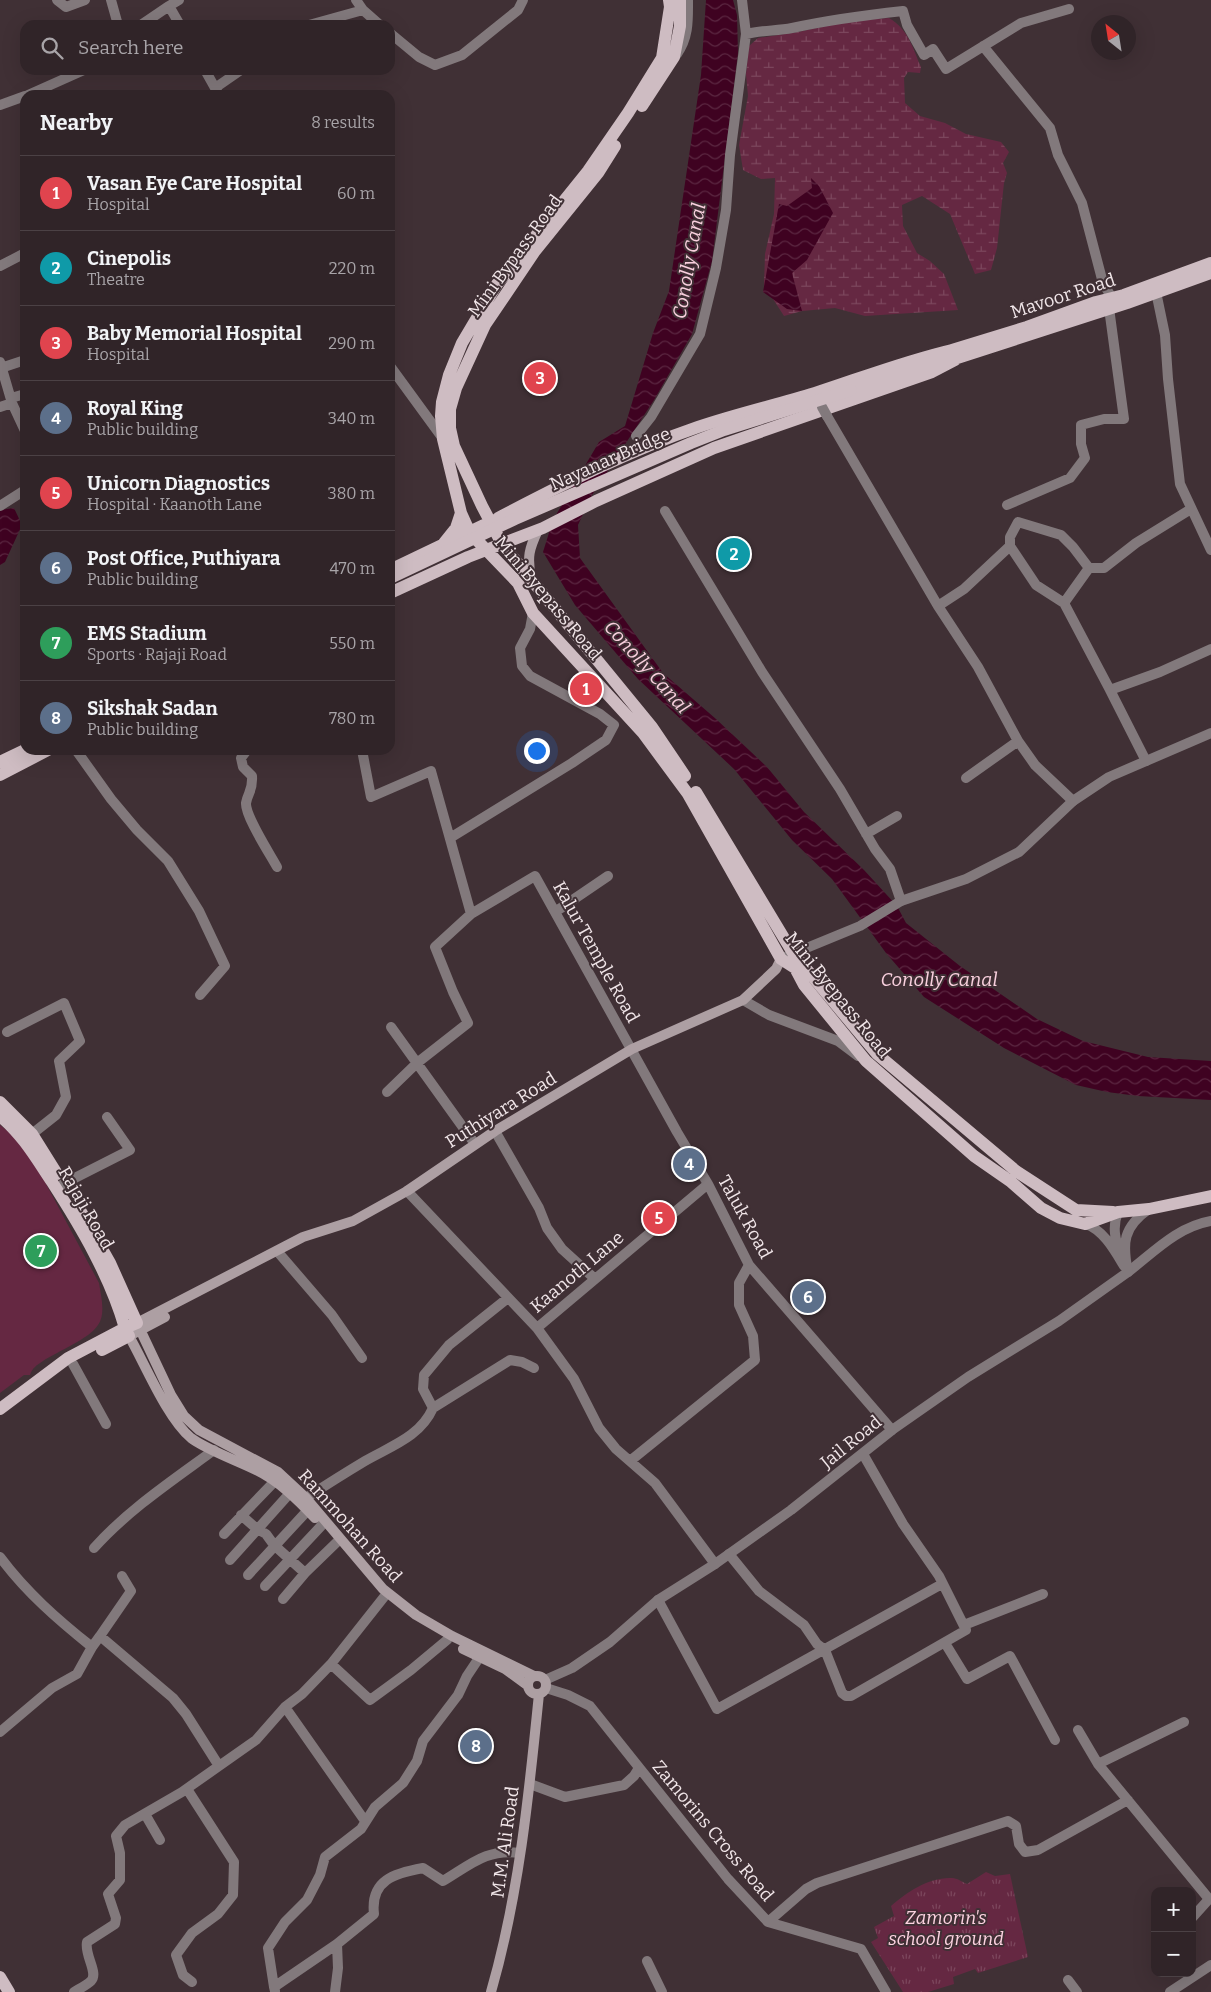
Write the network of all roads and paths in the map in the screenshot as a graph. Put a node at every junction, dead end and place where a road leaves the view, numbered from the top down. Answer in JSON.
{"nodes":[{"id":1,"x":57,"y":0,"type":"edge"},
{"id":2,"x":85,"y":0,"type":"edge"},
{"id":3,"x":111,"y":0,"type":"edge"},
{"id":4,"x":179,"y":0,"type":"edge"},
{"id":5,"x":356,"y":0,"type":"edge"},
{"id":6,"x":523,"y":0,"type":"edge"},
{"id":7,"x":669,"y":0,"type":"edge"},
{"id":8,"x":680,"y":0,"type":"edge"},
{"id":9,"x":688,"y":0,"type":"edge"},
{"id":10,"x":742,"y":0,"type":"edge"},
{"id":11,"x":169,"y":6,"type":"junction"},
{"id":12,"x":1070,"y":9,"type":"dead end"},
{"id":13,"x":363,"y":10,"type":"junction"},
{"id":14,"x":117,"y":20,"type":"edge"},
{"id":15,"x":149,"y":20,"type":"edge"},
{"id":16,"x":177,"y":20,"type":"edge"},
{"id":17,"x":327,"y":20,"type":"edge"},
{"id":18,"x":374,"y":20,"type":"edge"},
{"id":19,"x":746,"y":34,"type":"junction"},
{"id":20,"x":395,"y":37,"type":"edge"},
{"id":21,"x":983,"y":46,"type":"junction"},
{"id":22,"x":674,"y":57,"type":"junction"},
{"id":23,"x":73,"y":75,"type":"edge"},
{"id":24,"x":208,"y":75,"type":"edge"},
{"id":25,"x":236,"y":75,"type":"edge"},
{"id":26,"x":39,"y":90,"type":"edge"},
{"id":27,"x":217,"y":90,"type":"edge"},
{"id":28,"x":219,"y":90,"type":"edge"},
{"id":29,"x":647,"y":91,"type":"junction"},
{"id":30,"x":20,"y":98,"type":"edge"},
{"id":31,"x":0,"y":105,"type":"edge"},
{"id":32,"x":20,"y":256,"type":"edge"},
{"id":33,"x":1211,"y":263,"type":"edge"},
{"id":34,"x":0,"y":266,"type":"edge"},
{"id":35,"x":1211,"y":273,"type":"edge"},
{"id":36,"x":1156,"y":288,"type":"junction"},
{"id":37,"x":1111,"y":303,"type":"junction"},
{"id":38,"x":954,"y":355,"type":"junction"},
{"id":39,"x":20,"y":361,"type":"edge"},
{"id":40,"x":1,"y":365,"type":"edge"},
{"id":41,"x":395,"y":372,"type":"edge"},
{"id":42,"x":851,"y":390,"type":"joint"},
{"id":43,"x":20,"y":396,"type":"edge"},
{"id":44,"x":12,"y":400,"type":"junction"},
{"id":45,"x":0,"y":407,"type":"edge"},
{"id":46,"x":823,"y":409,"type":"dead end"},
{"id":47,"x":20,"y":419,"type":"edge"},
{"id":48,"x":636,"y":436,"type":"dead end"},
{"id":49,"x":448,"y":440,"type":"junction"},
{"id":50,"x":660,"y":441,"type":"junction"},
{"id":51,"x":668,"y":469,"type":"junction"},
{"id":52,"x":20,"y":493,"type":"edge"},
{"id":53,"x":1007,"y":505,"type":"dead end"},
{"id":54,"x":0,"y":506,"type":"edge"},
{"id":55,"x":1191,"y":509,"type":"junction"},
{"id":56,"x":665,"y":511,"type":"dead end"},
{"id":57,"x":461,"y":513,"type":"junction"},
{"id":58,"x":540,"y":529,"type":"junction"},
{"id":59,"x":470,"y":532,"type":"junction"},
{"id":60,"x":502,"y":544,"type":"junction"},
{"id":61,"x":1010,"y":546,"type":"junction"},
{"id":62,"x":440,"y":547,"type":"junction"},
{"id":63,"x":487,"y":550,"type":"junction"},
{"id":64,"x":1211,"y":550,"type":"edge"},
{"id":65,"x":395,"y":568,"type":"edge"},
{"id":66,"x":1089,"y":568,"type":"junction"},
{"id":67,"x":395,"y":576,"type":"edge"},
{"id":68,"x":530,"y":577,"type":"junction"},
{"id":69,"x":395,"y":591,"type":"edge"},
{"id":70,"x":1064,"y":603,"type":"junction"},
{"id":71,"x":938,"y":606,"type":"junction"},
{"id":72,"x":533,"y":613,"type":"junction"},
{"id":73,"x":1211,"y":649,"type":"edge"},
{"id":74,"x":1110,"y":690,"type":"junction"},
{"id":75,"x":1211,"y":732,"type":"edge"},
{"id":76,"x":1018,"y":741,"type":"junction"},
{"id":77,"x":20,"y":752,"type":"edge"},
{"id":78,"x":38,"y":755,"type":"edge"},
{"id":79,"x":80,"y":755,"type":"edge"},
{"id":80,"x":243,"y":755,"type":"edge"},
{"id":81,"x":363,"y":755,"type":"edge"},
{"id":82,"x":1146,"y":760,"type":"junction"},
{"id":83,"x":0,"y":762,"type":"edge"},
{"id":84,"x":0,"y":775,"type":"edge"},
{"id":85,"x":966,"y":778,"type":"dead end"},
{"id":86,"x":1073,"y":801,"type":"junction"},
{"id":87,"x":897,"y":816,"type":"dead end"},
{"id":88,"x":866,"y":834,"type":"junction"},
{"id":89,"x":450,"y":838,"type":"junction"},
{"id":90,"x":277,"y":867,"type":"dead end"},
{"id":91,"x":608,"y":876,"type":"dead end"},
{"id":92,"x":901,"y":901,"type":"junction"},
{"id":93,"x":555,"y":912,"type":"junction"},
{"id":94,"x":471,"y":914,"type":"junction"},
{"id":95,"x":793,"y":953,"type":"junction"},
{"id":96,"x":781,"y":959,"type":"junction"},
{"id":97,"x":200,"y":995,"type":"dead end"},
{"id":98,"x":743,"y":1000,"type":"junction"},
{"id":99,"x":391,"y":1027,"type":"dead end"},
{"id":100,"x":6,"y":1032,"type":"dead end"},
{"id":101,"x":632,"y":1049,"type":"junction"},
{"id":102,"x":866,"y":1062,"type":"junction"},
{"id":103,"x":416,"y":1063,"type":"junction"},
{"id":104,"x":387,"y":1092,"type":"dead end"},
{"id":105,"x":0,"y":1102,"type":"edge"},
{"id":106,"x":0,"y":1116,"type":"edge"},
{"id":107,"x":107,"y":1117,"type":"dead end"},
{"id":108,"x":495,"y":1131,"type":"junction"},
{"id":109,"x":32,"y":1134,"type":"junction"},
{"id":110,"x":475,"y":1144,"type":"junction"},
{"id":111,"x":63,"y":1184,"type":"junction"},
{"id":112,"x":708,"y":1184,"type":"junction"},
{"id":113,"x":407,"y":1191,"type":"junction"},
{"id":114,"x":1211,"y":1196,"type":"edge"},
{"id":115,"x":1149,"y":1209,"type":"junction"},
{"id":116,"x":1118,"y":1212,"type":"junction"},
{"id":117,"x":1211,"y":1221,"type":"edge"},
{"id":118,"x":1085,"y":1224,"type":"junction"},
{"id":119,"x":277,"y":1251,"type":"junction"},
{"id":120,"x":749,"y":1265,"type":"junction"},
{"id":121,"x":1128,"y":1272,"type":"junction"},
{"id":122,"x":594,"y":1278,"type":"junction"},
{"id":123,"x":508,"y":1298,"type":"junction"},
{"id":124,"x":537,"y":1328,"type":"junction"},
{"id":125,"x":133,"y":1330,"type":"junction"},
{"id":126,"x":362,"y":1358,"type":"dead end"},
{"id":127,"x":73,"y":1364,"type":"junction"},
{"id":128,"x":534,"y":1368,"type":"dead end"},
{"id":129,"x":54,"y":1369,"type":"junction"},
{"id":130,"x":433,"y":1408,"type":"junction"},
{"id":131,"x":0,"y":1410,"type":"edge"},
{"id":132,"x":106,"y":1424,"type":"dead end"},
{"id":133,"x":892,"y":1430,"type":"junction"},
{"id":134,"x":214,"y":1450,"type":"junction"},
{"id":135,"x":863,"y":1454,"type":"junction"},
{"id":136,"x":630,"y":1461,"type":"junction"},
{"id":137,"x":275,"y":1481,"type":"junction"},
{"id":138,"x":289,"y":1489,"type":"junction"},
{"id":139,"x":306,"y":1498,"type":"junction"},
{"id":140,"x":308,"y":1510,"type":"junction"},
{"id":141,"x":241,"y":1515,"type":"junction"},
{"id":142,"x":322,"y":1526,"type":"junction"},
{"id":143,"x":257,"y":1529,"type":"junction"},
{"id":144,"x":224,"y":1534,"type":"dead end"},
{"id":145,"x":337,"y":1542,"type":"junction"},
{"id":146,"x":274,"y":1545,"type":"junction"},
{"id":147,"x":94,"y":1548,"type":"dead end"},
{"id":148,"x":729,"y":1554,"type":"junction"},
{"id":149,"x":0,"y":1557,"type":"edge"},
{"id":150,"x":290,"y":1559,"type":"junction"},
{"id":151,"x":230,"y":1560,"type":"dead end"},
{"id":152,"x":715,"y":1564,"type":"junction"},
{"id":153,"x":305,"y":1572,"type":"junction"},
{"id":154,"x":248,"y":1574,"type":"dead end"},
{"id":155,"x":122,"y":1576,"type":"dead end"},
{"id":156,"x":942,"y":1584,"type":"junction"},
{"id":157,"x":265,"y":1586,"type":"dead end"},
{"id":158,"x":1043,"y":1594,"type":"dead end"},
{"id":159,"x":384,"y":1597,"type":"junction"},
{"id":160,"x":283,"y":1599,"type":"dead end"},
{"id":161,"x":658,"y":1600,"type":"junction"},
{"id":162,"x":964,"y":1625,"type":"junction"},
{"id":163,"x":100,"y":1636,"type":"junction"},
{"id":164,"x":447,"y":1640,"type":"junction"},
{"id":165,"x":945,"y":1643,"type":"junction"},
{"id":166,"x":92,"y":1647,"type":"junction"},
{"id":167,"x":825,"y":1650,"type":"junction"},
{"id":168,"x":479,"y":1658,"type":"junction"},
{"id":169,"x":331,"y":1664,"type":"junction"},
{"id":170,"x":534,"y":1676,"type":"junction"},
{"id":171,"x":527,"y":1685,"type":"junction"},
{"id":172,"x":543,"y":1687,"type":"junction"},
{"id":173,"x":285,"y":1707,"type":"junction"},
{"id":174,"x":1184,"y":1722,"type":"dead end"},
{"id":175,"x":1078,"y":1730,"type":"dead end"},
{"id":176,"x":0,"y":1732,"type":"edge"},
{"id":177,"x":1055,"y":1740,"type":"dead end"},
{"id":178,"x":1098,"y":1764,"type":"junction"},
{"id":179,"x":219,"y":1766,"type":"junction"},
{"id":180,"x":639,"y":1768,"type":"junction"},
{"id":181,"x":530,"y":1784,"type":"junction"},
{"id":182,"x":187,"y":1789,"type":"junction"},
{"id":183,"x":1128,"y":1800,"type":"junction"},
{"id":184,"x":144,"y":1814,"type":"junction"},
{"id":185,"x":365,"y":1821,"type":"junction"},
{"id":186,"x":160,"y":1840,"type":"dead end"},
{"id":187,"x":520,"y":1853,"type":"junction"},
{"id":188,"x":1196,"y":1914,"type":"edge"},
{"id":189,"x":768,"y":1922,"type":"junction"},
{"id":190,"x":337,"y":1944,"type":"junction"},
{"id":191,"x":647,"y":1961,"type":"dead end"},
{"id":192,"x":1211,"y":1965,"type":"edge"},
{"id":193,"x":1196,"y":1973,"type":"edge"},
{"id":194,"x":0,"y":1977,"type":"edge"},
{"id":195,"x":1189,"y":1977,"type":"edge"},
{"id":196,"x":1068,"y":1980,"type":"dead end"},
{"id":197,"x":192,"y":1982,"type":"dead end"},
{"id":198,"x":0,"y":1988,"type":"edge"},
{"id":199,"x":274,"y":1990,"type":"edge"},
{"id":200,"x":3,"y":1992,"type":"edge"},
{"id":201,"x":9,"y":1992,"type":"edge"},
{"id":202,"x":74,"y":1992,"type":"edge"},
{"id":203,"x":335,"y":1992,"type":"edge"},
{"id":204,"x":490,"y":1992,"type":"edge"},
{"id":205,"x":662,"y":1992,"type":"edge"},
{"id":206,"x":886,"y":1992,"type":"edge"},
{"id":207,"x":1077,"y":1992,"type":"edge"},
{"id":208,"x":1170,"y":1992,"type":"edge"}],
"edges":[{"from":1,"to":2,"type":"street"},
{"from":3,"to":14,"type":"street"},
{"from":4,"to":11,"type":"street"},
{"from":5,"to":13,"type":"street"},
{"from":6,"to":20,"type":"street"},
{"from":7,"to":29,"type":"main road","name":"Mini Bypass Road"},
{"from":8,"to":22,"type":"main road","name":"Mini Bypass Road"},
{"from":9,"to":22,"type":"street"},
{"from":10,"to":19,"type":"street"},
{"from":11,"to":15,"type":"street"},
{"from":11,"to":16,"type":"street"},
{"from":12,"to":21,"type":"street"},
{"from":13,"to":17,"type":"street"},
{"from":13,"to":18,"type":"street"},
{"from":19,"to":21,"type":"street"},
{"from":19,"to":48,"type":"street"},
{"from":21,"to":37,"type":"street"},
{"from":22,"to":29,"type":"main road","name":"Mini Bypass Road"},
{"from":23,"to":26,"type":"street"},
{"from":24,"to":27,"type":"street"},
{"from":25,"to":28,"type":"street"},
{"from":29,"to":49,"type":"main road","name":"Mini Bypass Road"},
{"from":30,"to":31,"type":"street"},
{"from":32,"to":34,"type":"street"},
{"from":33,"to":36,"type":"main road","name":"Mavoor Road"},
{"from":35,"to":36,"type":"main road","name":"Mavoor Road"},
{"from":36,"to":37,"type":"main road","name":"Mavoor Road"},
{"from":36,"to":55,"type":"street"},
{"from":37,"to":38,"type":"main road","name":"Mavoor Road"},
{"from":37,"to":53,"type":"street"},
{"from":38,"to":42,"type":"main road","name":"Mavoor Road"},
{"from":38,"to":50,"type":"main road"},
{"from":38,"to":51,"type":"main road"},
{"from":39,"to":40,"type":"street"},
{"from":40,"to":44,"type":"street"},
{"from":41,"to":49,"type":"street"},
{"from":42,"to":67,"type":"main road","name":"Nayanar Bridge","bridge":true},
{"from":43,"to":44,"type":"street"},
{"from":44,"to":45,"type":"street"},
{"from":44,"to":47,"type":"street"},
{"from":46,"to":71,"type":"street"},
{"from":49,"to":57,"type":"main road","name":"Mini Bypass Road"},
{"from":49,"to":60,"type":"main road","name":"Mini Bypass Road"},
{"from":50,"to":51,"type":"main road"},
{"from":50,"to":59,"type":"main road"},
{"from":51,"to":58,"type":"main road"},
{"from":52,"to":54,"type":"street"},
{"from":55,"to":64,"type":"street"},
{"from":55,"to":66,"type":"street"},
{"from":56,"to":88,"type":"street"},
{"from":57,"to":59,"type":"main road","name":"Mini Bypass Road"},
{"from":57,"to":62,"type":"main road"},
{"from":58,"to":60,"type":"main road"},
{"from":58,"to":68,"type":"main road"},
{"from":59,"to":62,"type":"main road"},
{"from":59,"to":63,"type":"main road","name":"Mini Byepass Road"},
{"from":60,"to":63,"type":"main road"},
{"from":60,"to":68,"type":"main road","name":"Mini Bypass Road"},
{"from":61,"to":66,"type":"street"},
{"from":61,"to":70,"type":"street"},
{"from":61,"to":71,"type":"street"},
{"from":62,"to":65,"type":"main road"},
{"from":63,"to":69,"type":"main road"},
{"from":63,"to":72,"type":"main road","name":"Mini Byepass Road"},
{"from":66,"to":70,"type":"street"},
{"from":68,"to":95,"type":"main road","name":"Mini Bypass Road"},
{"from":70,"to":74,"type":"street"},
{"from":71,"to":76,"type":"street"},
{"from":72,"to":89,"type":"street"},
{"from":72,"to":96,"type":"main road","name":"Mini Byepass Road"},
{"from":73,"to":74,"type":"street"},
{"from":74,"to":82,"type":"street"},
{"from":75,"to":82,"type":"street"},
{"from":76,"to":85,"type":"street"},
{"from":76,"to":86,"type":"street"},
{"from":77,"to":83,"type":"main road"},
{"from":78,"to":84,"type":"main road"},
{"from":79,"to":97,"type":"street"},
{"from":80,"to":90,"type":"street"},
{"from":81,"to":89,"type":"street"},
{"from":82,"to":86,"type":"street"},
{"from":86,"to":92,"type":"street"},
{"from":87,"to":88,"type":"street"},
{"from":88,"to":92,"type":"street"},
{"from":89,"to":94,"type":"street"},
{"from":91,"to":93,"type":"street"},
{"from":92,"to":95,"type":"street"},
{"from":93,"to":94,"type":"street","name":"Kalur Temple Road"},
{"from":93,"to":101,"type":"street","name":"Kalur Temple Road"},
{"from":94,"to":103,"type":"street"},
{"from":95,"to":96,"type":"street"},
{"from":95,"to":116,"type":"main road","name":"Mini Bypass Road"},
{"from":96,"to":98,"type":"main road","name":"Puthiyara Road"},
{"from":96,"to":102,"type":"main road","name":"Mini Byepass Road"},
{"from":98,"to":101,"type":"main road","name":"Puthiyara Road"},
{"from":98,"to":102,"type":"street"},
{"from":99,"to":103,"type":"street"},
{"from":100,"to":109,"type":"street"},
{"from":101,"to":108,"type":"main road","name":"Puthiyara Road"},
{"from":101,"to":112,"type":"street","name":"Taluk Road"},
{"from":102,"to":118,"type":"main road","name":"Mini Byepass Road"},
{"from":103,"to":104,"type":"street"},
{"from":103,"to":110,"type":"street"},
{"from":105,"to":109,"type":"main road"},
{"from":106,"to":125,"type":"main road","name":"Rajaji Road"},
{"from":107,"to":111,"type":"street"},
{"from":108,"to":110,"type":"main road","name":"Puthiyara Road"},
{"from":108,"to":122,"type":"street"},
{"from":109,"to":111,"type":"main road"},
{"from":110,"to":113,"type":"main road","name":"Puthiyara Road"},
{"from":111,"to":125,"type":"main road"},
{"from":112,"to":120,"type":"street","name":"Taluk Road"},
{"from":112,"to":122,"type":"street","name":"Kaanoth Lane"},
{"from":113,"to":119,"type":"main road","name":"Puthiyara Road"},
{"from":113,"to":123,"type":"street"},
{"from":114,"to":115,"type":"main road"},
{"from":115,"to":116,"type":"main road"},
{"from":115,"to":121,"type":"street"},
{"from":116,"to":118,"type":"main road"},
{"from":116,"to":121,"type":"street"},
{"from":117,"to":121,"type":"street","name":"Jail Road"},
{"from":118,"to":121,"type":"street"},
{"from":119,"to":125,"type":"main road","name":"Puthiyara Road"},
{"from":119,"to":126,"type":"street"},
{"from":120,"to":133,"type":"street","name":"Taluk Road"},
{"from":120,"to":136,"type":"street"},
{"from":121,"to":133,"type":"street","name":"Jail Road"},
{"from":122,"to":124,"type":"street","name":"Kaanoth Lane"},
{"from":123,"to":124,"type":"street"},
{"from":123,"to":130,"type":"street"},
{"from":124,"to":136,"type":"street"},
{"from":125,"to":127,"type":"main road"},
{"from":125,"to":129,"type":"main road"},
{"from":125,"to":134,"type":"main road","name":"Rammohan Road"},
{"from":125,"to":138,"type":"main road","name":"Rammohan Road"},
{"from":127,"to":129,"type":"main road"},
{"from":127,"to":132,"type":"street"},
{"from":128,"to":130,"type":"street"},
{"from":129,"to":131,"type":"main road"},
{"from":130,"to":139,"type":"street"},
{"from":133,"to":135,"type":"street","name":"Jail Road"},
{"from":134,"to":137,"type":"main road","name":"Rammohan Road"},
{"from":134,"to":147,"type":"street"},
{"from":135,"to":148,"type":"street","name":"Jail Road"},
{"from":135,"to":156,"type":"street"},
{"from":136,"to":152,"type":"street"},
{"from":137,"to":138,"type":"main road","name":"Rammohan Road"},
{"from":137,"to":141,"type":"street"},
{"from":138,"to":139,"type":"main road","name":"Rammohan Road"},
{"from":138,"to":140,"type":"main road","name":"Rammohan Road"},
{"from":138,"to":143,"type":"street"},
{"from":139,"to":170,"type":"main road","name":"Rammohan Road"},
{"from":140,"to":142,"type":"main road","name":"Rammohan Road"},
{"from":140,"to":146,"type":"street"},
{"from":141,"to":143,"type":"street"},
{"from":141,"to":144,"type":"street"},
{"from":142,"to":145,"type":"main road","name":"Rammohan Road"},
{"from":142,"to":150,"type":"street"},
{"from":143,"to":146,"type":"street"},
{"from":143,"to":151,"type":"street"},
{"from":145,"to":153,"type":"street"},
{"from":145,"to":159,"type":"main road","name":"Rammohan Road"},
{"from":146,"to":150,"type":"street"},
{"from":146,"to":154,"type":"street"},
{"from":148,"to":152,"type":"street","name":"Jail Road"},
{"from":148,"to":167,"type":"street"},
{"from":149,"to":166,"type":"street"},
{"from":150,"to":153,"type":"street"},
{"from":150,"to":157,"type":"street"},
{"from":152,"to":161,"type":"street","name":"Jail Road"},
{"from":153,"to":160,"type":"street"},
{"from":155,"to":163,"type":"street"},
{"from":156,"to":162,"type":"street"},
{"from":156,"to":167,"type":"street"},
{"from":158,"to":162,"type":"street"},
{"from":159,"to":164,"type":"main road","name":"Rammohan Road"},
{"from":159,"to":169,"type":"street"},
{"from":161,"to":167,"type":"street"},
{"from":161,"to":172,"type":"street","name":"Jail Road"},
{"from":162,"to":165,"type":"street"},
{"from":163,"to":166,"type":"street"},
{"from":163,"to":179,"type":"street"},
{"from":164,"to":168,"type":"main road","name":"Rammohan Road"},
{"from":164,"to":169,"type":"street"},
{"from":165,"to":167,"type":"street"},
{"from":165,"to":177,"type":"street"},
{"from":166,"to":176,"type":"street"},
{"from":168,"to":171,"type":"main road","name":"Rammohan Road"},
{"from":168,"to":185,"type":"street"},
{"from":169,"to":173,"type":"street"},
{"from":170,"to":171,"type":"main road"},
{"from":170,"to":172,"type":"main road"},
{"from":171,"to":172,"type":"main road"},
{"from":172,"to":180,"type":"street","name":"Zamorins Cross Road"},
{"from":172,"to":181,"type":"main road","name":"M.M. Ali Road"},
{"from":173,"to":179,"type":"street"},
{"from":173,"to":185,"type":"street"},
{"from":174,"to":178,"type":"street"},
{"from":175,"to":178,"type":"street"},
{"from":178,"to":183,"type":"street"},
{"from":179,"to":182,"type":"street"},
{"from":180,"to":181,"type":"street"},
{"from":180,"to":189,"type":"street","name":"Zamorins Cross Road"},
{"from":181,"to":187,"type":"main road","name":"M.M. Ali Road"},
{"from":182,"to":184,"type":"street"},
{"from":182,"to":197,"type":"street"},
{"from":183,"to":188,"type":"street"},
{"from":183,"to":189,"type":"street"},
{"from":184,"to":186,"type":"street"},
{"from":184,"to":202,"type":"street"},
{"from":185,"to":199,"type":"street"},
{"from":187,"to":190,"type":"street"},
{"from":187,"to":204,"type":"main road","name":"M.M. Ali Road"},
{"from":189,"to":206,"type":"street","name":"Zamorins Cross Road"},
{"from":190,"to":199,"type":"street"},
{"from":190,"to":203,"type":"street"},
{"from":191,"to":205,"type":"street"},
{"from":192,"to":193,"type":"street"},
{"from":194,"to":201,"type":"main road"},
{"from":195,"to":208,"type":"street"},
{"from":196,"to":207,"type":"street"},
{"from":198,"to":200,"type":"main road"}]}
